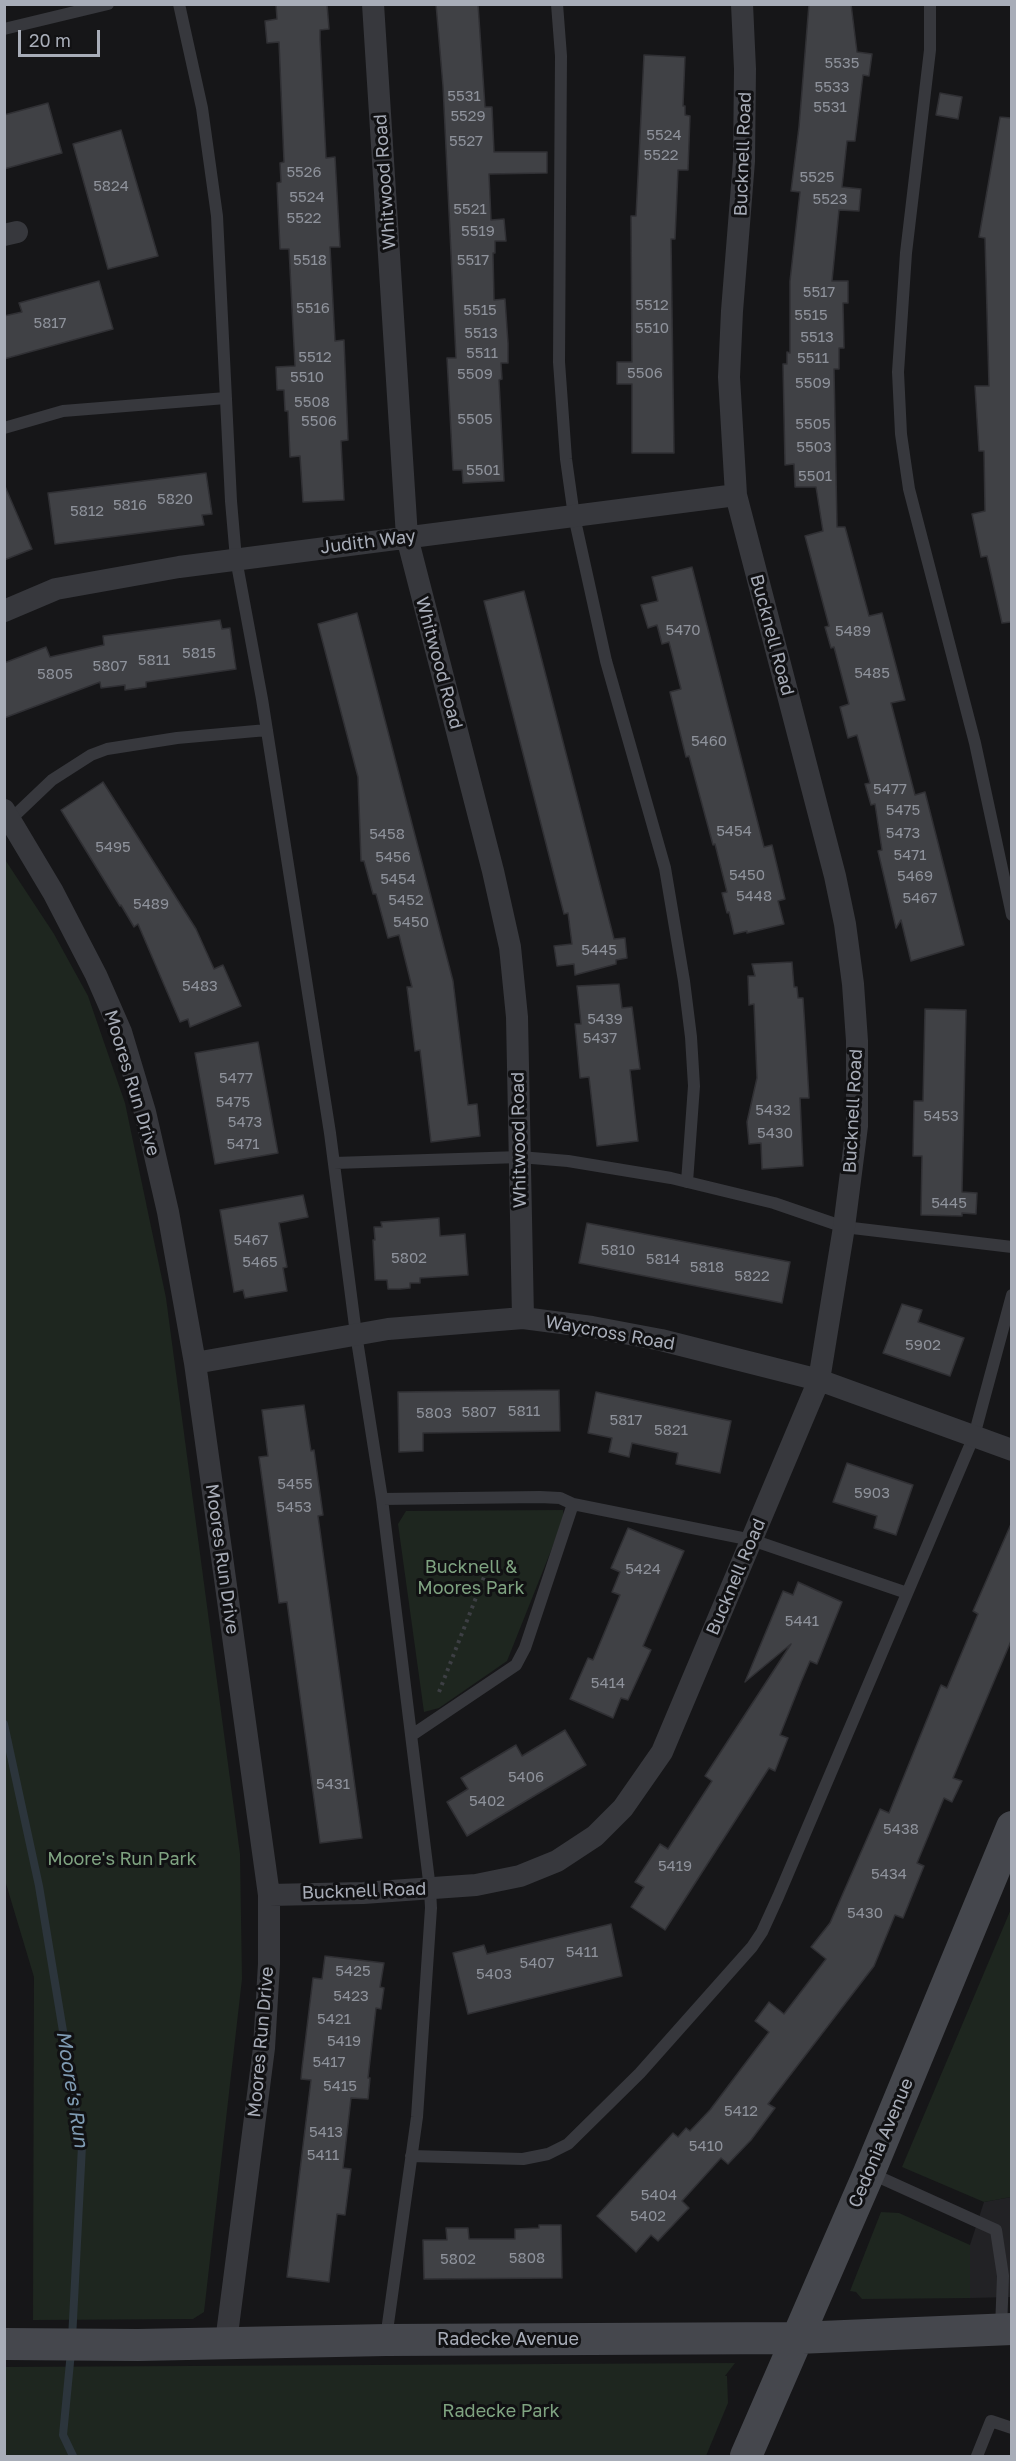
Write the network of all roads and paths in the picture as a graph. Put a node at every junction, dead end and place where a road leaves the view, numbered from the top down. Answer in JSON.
{"nodes":[{"id":1,"x":108,"y":4,"type":"edge"},
{"id":2,"x":179,"y":4,"type":"edge"},
{"id":3,"x":373,"y":4,"type":"edge"},
{"id":4,"x":557,"y":4,"type":"edge"},
{"id":5,"x":742,"y":4,"type":"edge"},
{"id":6,"x":930,"y":4,"type":"edge"},
{"id":7,"x":4,"y":29,"type":"edge"},
{"id":8,"x":226,"y":398,"type":"junction"},
{"id":9,"x":4,"y":428,"type":"edge"},
{"id":10,"x":736,"y":495,"type":"junction"},
{"id":11,"x":574,"y":516,"type":"junction"},
{"id":12,"x":407,"y":537,"type":"junction"},
{"id":13,"x":237,"y":559,"type":"junction"},
{"id":14,"x":4,"y":611,"type":"edge"},
{"id":15,"x":267,"y":730,"type":"junction"},
{"id":16,"x":8,"y":815,"type":"edge"},
{"id":17,"x":1011,"y":915,"type":"edge"},
{"id":18,"x":520,"y":1157,"type":"junction"},
{"id":19,"x":334,"y":1163,"type":"junction"},
{"id":20,"x":687,"y":1182,"type":"junction"},
{"id":21,"x":844,"y":1227,"type":"junction"},
{"id":22,"x":1011,"y":1247,"type":"edge"},
{"id":23,"x":1011,"y":1295,"type":"edge"},
{"id":24,"x":523,"y":1318,"type":"junction"},
{"id":25,"x":356,"y":1334,"type":"junction"},
{"id":26,"x":195,"y":1363,"type":"junction"},
{"id":27,"x":819,"y":1380,"type":"junction"},
{"id":28,"x":974,"y":1436,"type":"junction"},
{"id":29,"x":1011,"y":1450,"type":"edge"},
{"id":30,"x":382,"y":1499,"type":"junction"},
{"id":31,"x":573,"y":1504,"type":"junction"},
{"id":32,"x":752,"y":1540,"type":"junction"},
{"id":33,"x":486,"y":1572,"type":"dead end"},
{"id":34,"x":907,"y":1593,"type":"junction"},
{"id":35,"x":426,"y":1726,"type":"junction"},
{"id":36,"x":412,"y":1735,"type":"junction"},
{"id":37,"x":1011,"y":1827,"type":"edge"},
{"id":38,"x":430,"y":1889,"type":"junction"},
{"id":39,"x":269,"y":1894,"type":"junction"},
{"id":40,"x":411,"y":2156,"type":"junction"},
{"id":41,"x":869,"y":2173,"type":"junction"},
{"id":42,"x":1006,"y":2262,"type":"edge"},
{"id":43,"x":1006,"y":2329,"type":"edge"},
{"id":44,"x":797,"y":2338,"type":"junction"},
{"id":45,"x":386,"y":2340,"type":"junction"},
{"id":46,"x":226,"y":2342,"type":"junction"},
{"id":47,"x":14,"y":2344,"type":"edge"},
{"id":48,"x":1011,"y":2427,"type":"edge"},
{"id":49,"x":746,"y":2457,"type":"edge"},
{"id":50,"x":977,"y":2457,"type":"edge"}],
"edges":[{"from":1,"to":7,"type":"lane"},
{"from":2,"to":8,"type":"lane"},
{"from":3,"to":12,"type":"street","name":"Whitwood Road"},
{"from":4,"to":11,"type":"lane"},
{"from":5,"to":10,"type":"street","name":"Bucknell Road"},
{"from":6,"to":17,"type":"lane"},
{"from":8,"to":9,"type":"lane"},
{"from":8,"to":13,"type":"lane"},
{"from":10,"to":11,"type":"street","name":"Judith Way"},
{"from":10,"to":21,"type":"street","name":"Bucknell Road"},
{"from":11,"to":12,"type":"street","name":"Judith Way"},
{"from":11,"to":20,"type":"lane"},
{"from":12,"to":13,"type":"street","name":"Judith Way"},
{"from":12,"to":18,"type":"street","name":"Whitwood Road"},
{"from":13,"to":14,"type":"street","name":"Judith Way"},
{"from":13,"to":15,"type":"lane"},
{"from":15,"to":16,"type":"lane"},
{"from":15,"to":19,"type":"lane"},
{"from":16,"to":26,"type":"street","name":"Moores Run Drive"},
{"from":18,"to":19,"type":"lane"},
{"from":18,"to":20,"type":"lane"},
{"from":18,"to":24,"type":"street","name":"Whitwood Road"},
{"from":19,"to":25,"type":"lane"},
{"from":20,"to":21,"type":"lane"},
{"from":21,"to":22,"type":"lane"},
{"from":21,"to":27,"type":"street","name":"Bucknell Road"},
{"from":23,"to":28,"type":"lane"},
{"from":24,"to":25,"type":"street","name":"Waycross Road"},
{"from":24,"to":27,"type":"street","name":"Waycross Road"},
{"from":25,"to":26,"type":"street","name":"Waycross Road"},
{"from":25,"to":30,"type":"lane"},
{"from":26,"to":39,"type":"street","name":"Moores Run Drive"},
{"from":27,"to":28,"type":"street","name":"Waycross Road"},
{"from":27,"to":32,"type":"street","name":"Bucknell Road"},
{"from":28,"to":29,"type":"street","name":"Waycross Road"},
{"from":28,"to":34,"type":"lane"},
{"from":30,"to":31,"type":"lane"},
{"from":30,"to":36,"type":"lane"},
{"from":31,"to":32,"type":"lane"},
{"from":31,"to":35,"type":"lane"},
{"from":32,"to":34,"type":"lane"},
{"from":32,"to":38,"type":"street","name":"Bucknell Road"},
{"from":33,"to":35,"type":"path"},
{"from":34,"to":40,"type":"lane"},
{"from":35,"to":36,"type":"lane"},
{"from":36,"to":38,"type":"lane"},
{"from":37,"to":41,"type":"street","name":"Cedonia Avenue"},
{"from":38,"to":39,"type":"street","name":"Bucknell Road"},
{"from":38,"to":40,"type":"lane"},
{"from":39,"to":46,"type":"street","name":"Moores Run Drive"},
{"from":40,"to":45,"type":"lane"},
{"from":41,"to":42,"type":"lane"},
{"from":41,"to":44,"type":"street","name":"Cedonia Avenue"},
{"from":42,"to":43,"type":"lane"},
{"from":43,"to":44,"type":"street","name":"Radecke Avenue"},
{"from":44,"to":45,"type":"street","name":"Radecke Avenue"},
{"from":44,"to":49,"type":"street","name":"Cedonia Avenue"},
{"from":45,"to":46,"type":"street","name":"Radecke Avenue"},
{"from":46,"to":47,"type":"street","name":"Radecke Avenue"},
{"from":48,"to":50,"type":"lane"}]}
